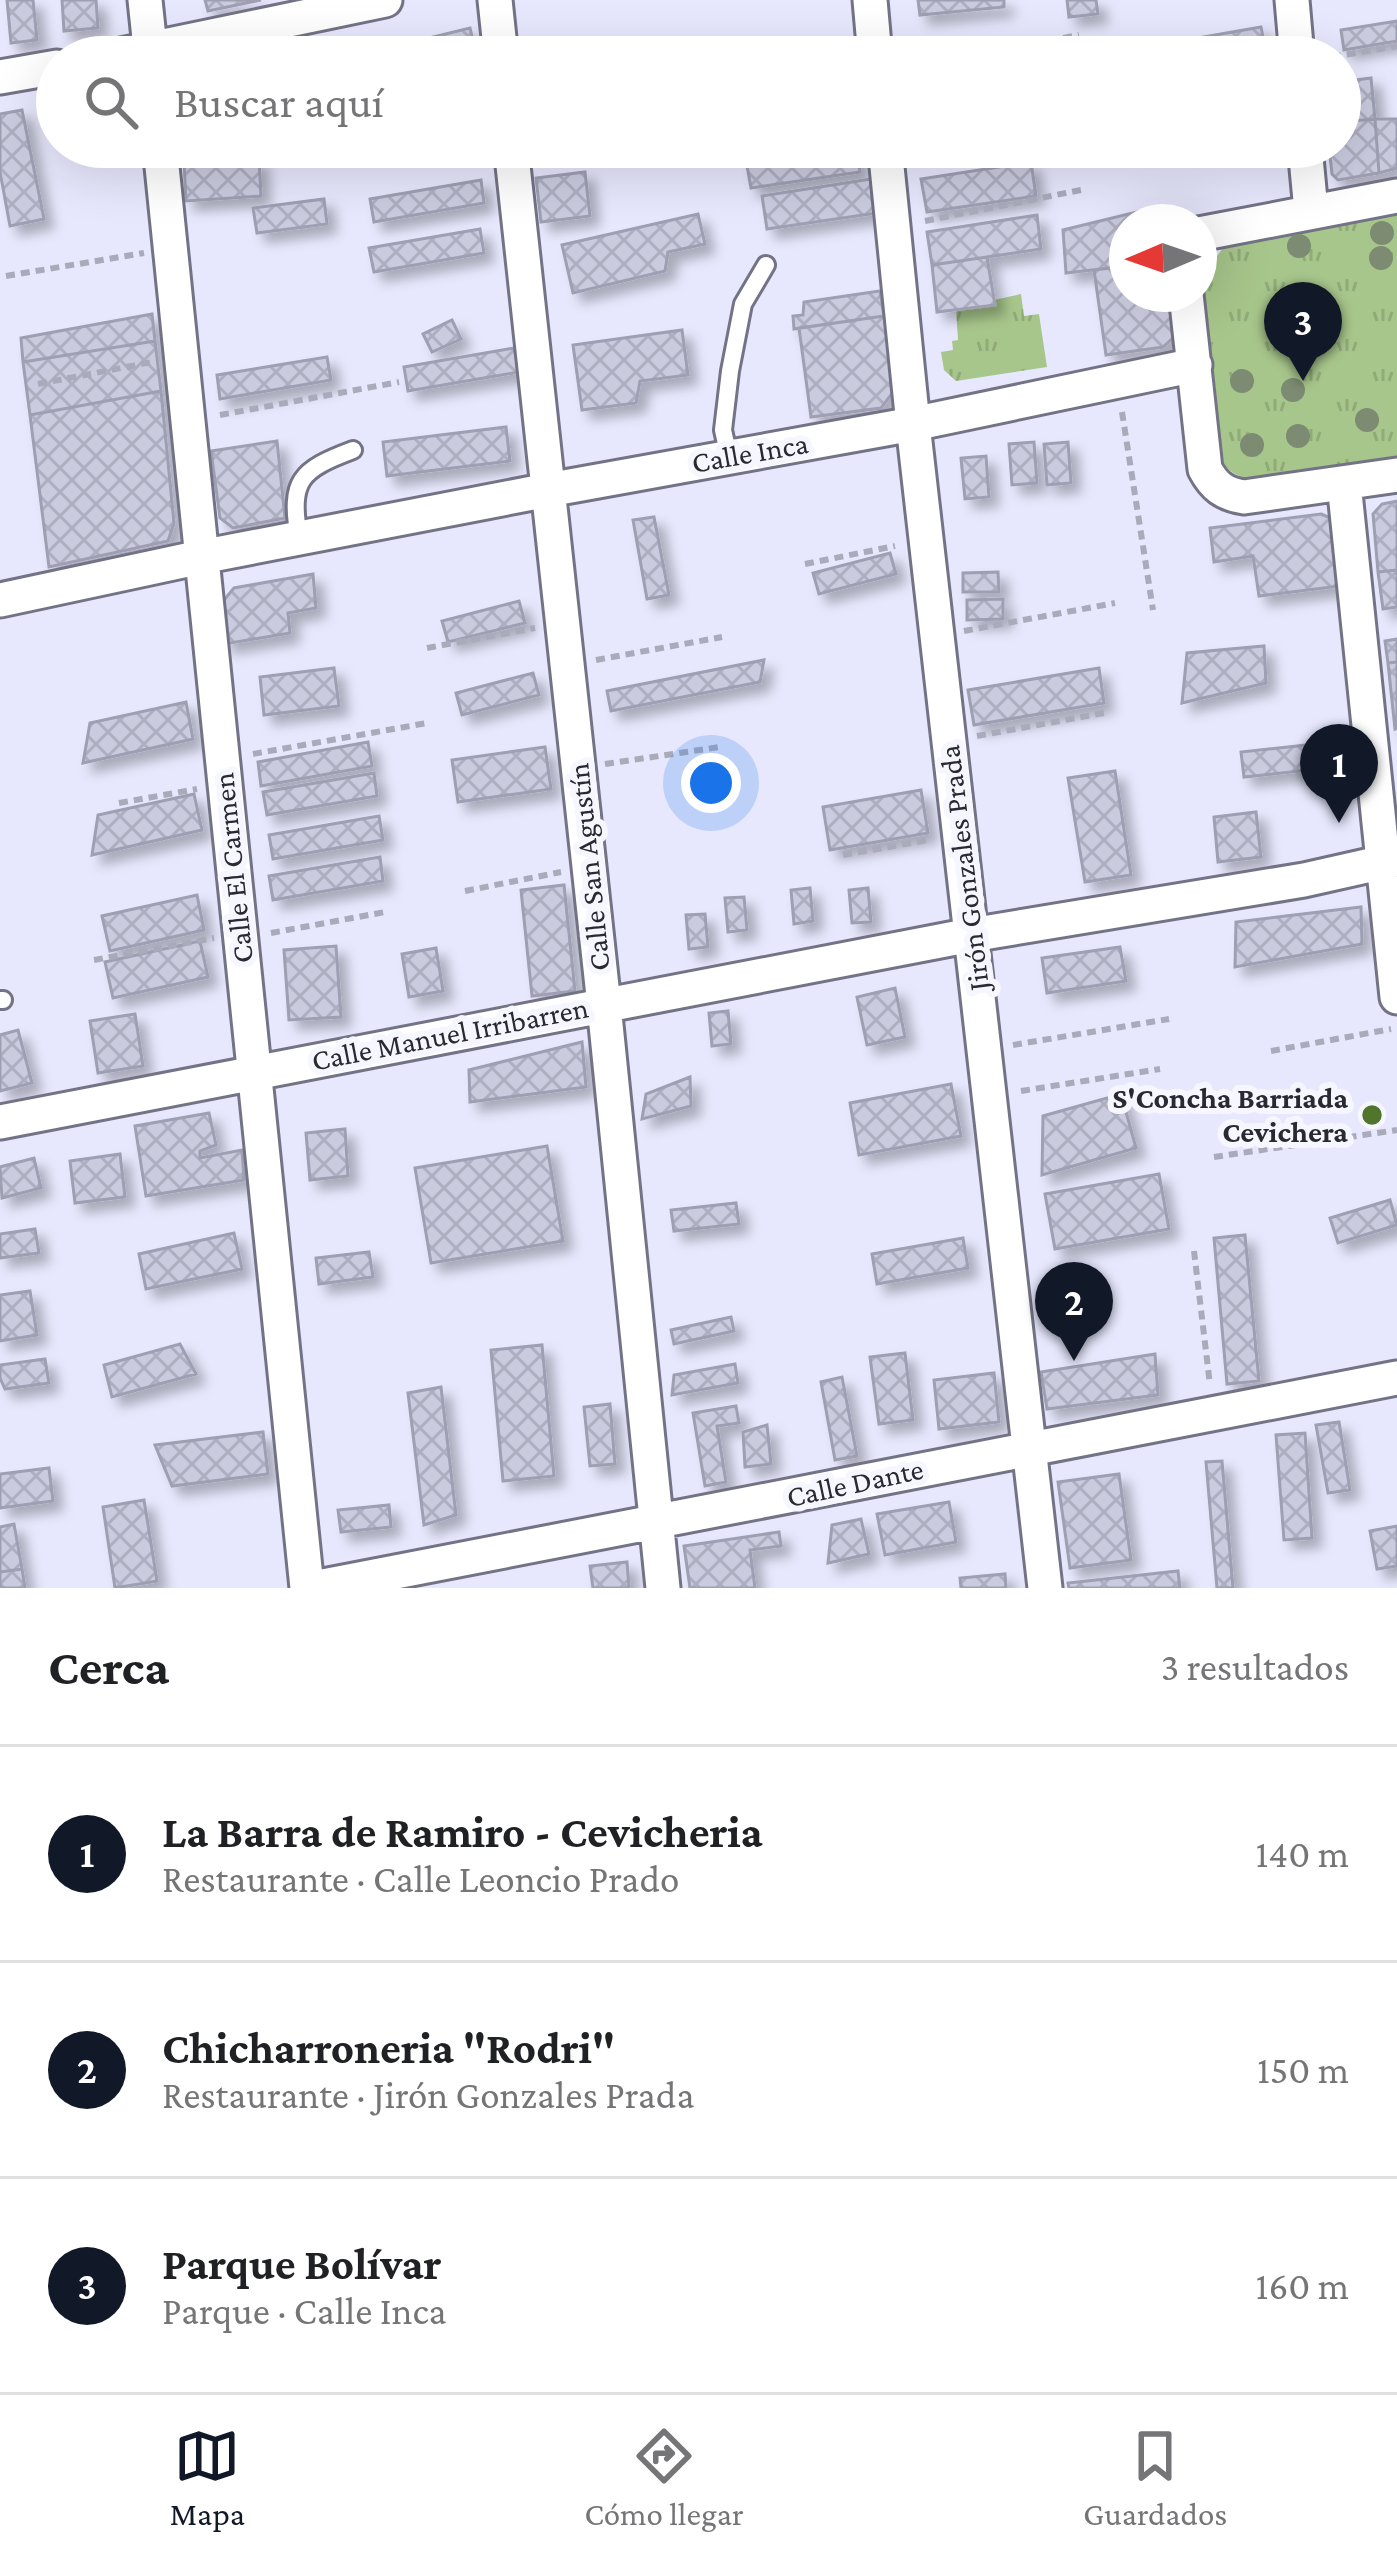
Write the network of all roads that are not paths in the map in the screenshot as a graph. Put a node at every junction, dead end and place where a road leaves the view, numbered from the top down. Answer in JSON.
{"nodes":[{"id":1,"x":145,"y":0,"type":"edge"},
{"id":2,"x":385,"y":0,"type":"edge"},
{"id":3,"x":495,"y":0,"type":"edge"},
{"id":4,"x":870,"y":0,"type":"edge"},
{"id":5,"x":1292,"y":0,"type":"edge"},
{"id":6,"x":149,"y":36,"type":"edge"},
{"id":7,"x":226,"y":36,"type":"edge"},
{"id":8,"x":499,"y":36,"type":"edge"},
{"id":9,"x":873,"y":36,"type":"edge"},
{"id":10,"x":1295,"y":36,"type":"edge"},
{"id":11,"x":36,"y":71,"type":"edge"},
{"id":12,"x":0,"y":77,"type":"edge"},
{"id":13,"x":162,"y":168,"type":"edge"},
{"id":14,"x":513,"y":168,"type":"edge"},
{"id":15,"x":887,"y":168,"type":"edge"},
{"id":16,"x":1307,"y":168,"type":"edge"},
{"id":17,"x":1397,"y":196,"type":"edge"},
{"id":18,"x":1311,"y":211,"type":"junction"},
{"id":19,"x":1217,"y":230,"type":"edge"},
{"id":20,"x":766,"y":265,"type":"dead end"},
{"id":21,"x":1188,"y":312,"type":"edge"},
{"id":22,"x":1195,"y":365,"type":"junction"},
{"id":23,"x":913,"y":424,"type":"junction"},
{"id":24,"x":353,"y":450,"type":"dead end"},
{"id":25,"x":729,"y":457,"type":"junction"},
{"id":26,"x":1397,"y":475,"type":"edge"},
{"id":27,"x":1344,"y":483,"type":"junction"},
{"id":28,"x":548,"y":490,"type":"junction"},
{"id":29,"x":299,"y":538,"type":"junction"},
{"id":30,"x":201,"y":557,"type":"junction"},
{"id":31,"x":0,"y":600,"type":"edge"},
{"id":32,"x":1391,"y":860,"type":"edge"},
{"id":33,"x":971,"y":934,"type":"junction"},
{"id":34,"x":1397,"y":997,"type":"edge"},
{"id":35,"x":604,"y":1004,"type":"junction"},
{"id":36,"x":254,"y":1073,"type":"junction"},
{"id":37,"x":0,"y":1122,"type":"edge"},
{"id":38,"x":1397,"y":1378,"type":"edge"},
{"id":39,"x":1031,"y":1447,"type":"junction"},
{"id":40,"x":656,"y":1524,"type":"junction"},
{"id":41,"x":310,"y":1588,"type":"edge"},
{"id":42,"x":663,"y":1588,"type":"edge"},
{"id":43,"x":1045,"y":1588,"type":"edge"}],
"edges":[{"from":1,"to":6,"type":"street"},
{"from":2,"to":7,"type":"street"},
{"from":3,"to":8,"type":"street"},
{"from":4,"to":9,"type":"street"},
{"from":5,"to":10,"type":"street"},
{"from":11,"to":12,"type":"street"},
{"from":13,"to":30,"type":"street","name":"Calle El Carmen"},
{"from":14,"to":28,"type":"street","name":"Calle San Agustín"},
{"from":15,"to":23,"type":"street","name":"Jirón Gonzales Prada"},
{"from":16,"to":18,"type":"street"},
{"from":17,"to":18,"type":"street"},
{"from":18,"to":19,"type":"street"},
{"from":20,"to":25,"type":"lane"},
{"from":21,"to":22,"type":"street"},
{"from":22,"to":23,"type":"street","name":"Calle Inca"},
{"from":22,"to":27,"type":"street"},
{"from":23,"to":25,"type":"street","name":"Calle Inca"},
{"from":23,"to":33,"type":"street","name":"Jirón Gonzales Prada"},
{"from":24,"to":29,"type":"lane"},
{"from":25,"to":28,"type":"street","name":"Calle Inca"},
{"from":26,"to":27,"type":"street"},
{"from":27,"to":32,"type":"street"},
{"from":28,"to":29,"type":"street","name":"Calle Inca"},
{"from":28,"to":35,"type":"street","name":"Calle San Agustín"},
{"from":29,"to":30,"type":"street","name":"Calle Inca"},
{"from":30,"to":31,"type":"street","name":"Calle Inca"},
{"from":30,"to":36,"type":"street","name":"Calle El Carmen"},
{"from":32,"to":33,"type":"street","name":"Calle Manuel Irribarren"},
{"from":32,"to":34,"type":"street"},
{"from":33,"to":35,"type":"street","name":"Calle Manuel Irribarren"},
{"from":33,"to":39,"type":"street","name":"Jirón Gonzales Prada"},
{"from":35,"to":36,"type":"street","name":"Calle Manuel Irribarren"},
{"from":35,"to":40,"type":"street","name":"Calle San Agustín"},
{"from":36,"to":37,"type":"street","name":"Calle Manuel Irribarren"},
{"from":36,"to":41,"type":"street","name":"Calle El Carmen"},
{"from":38,"to":39,"type":"street","name":"Calle Dante"},
{"from":39,"to":40,"type":"street","name":"Calle Dante"},
{"from":39,"to":43,"type":"street","name":"Jirón Gonzales Prada"},
{"from":40,"to":41,"type":"street","name":"Calle Dante"},
{"from":40,"to":42,"type":"street","name":"Calle San Agustín"}]}
